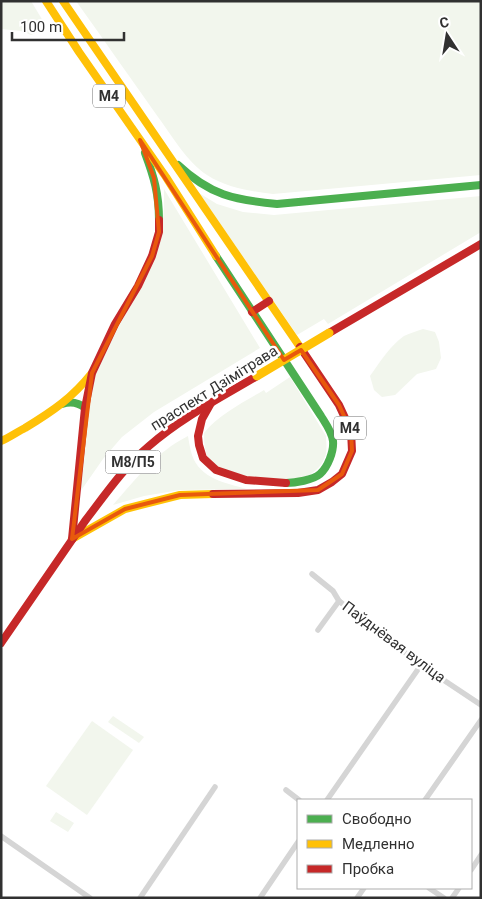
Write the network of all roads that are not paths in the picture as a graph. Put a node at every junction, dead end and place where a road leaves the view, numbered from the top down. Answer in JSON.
{"nodes":[{"id":1,"x":46,"y":1,"type":"edge"},
{"id":2,"x":62,"y":1,"type":"edge"},
{"id":3,"x":140,"y":140,"type":"junction"},
{"id":4,"x":165,"y":152,"type":"junction"},
{"id":5,"x":481,"y":185,"type":"edge"},
{"id":6,"x":481,"y":244,"type":"edge"},
{"id":7,"x":268,"y":301,"type":"junction"},
{"id":8,"x":252,"y":312,"type":"junction"},
{"id":9,"x":92,"y":373,"type":"junction"},
{"id":10,"x":211,"y":403,"type":"junction"},
{"id":11,"x":62,"y":404,"type":"junction"},
{"id":12,"x":85,"y":408,"type":"junction"},
{"id":13,"x":1,"y":440,"type":"edge"},
{"id":14,"x":72,"y":539,"type":"junction"},
{"id":15,"x":312,"y":574,"type":"dead end"},
{"id":16,"x":339,"y":601,"type":"junction"},
{"id":17,"x":318,"y":630,"type":"dead end"},
{"id":18,"x":1,"y":643,"type":"edge"},
{"id":19,"x":421,"y":665,"type":"junction"},
{"id":20,"x":481,"y":705,"type":"edge"},
{"id":21,"x":481,"y":720,"type":"edge"},
{"id":22,"x":215,"y":787,"type":"dead end"},
{"id":23,"x":286,"y":790,"type":"dead end"},
{"id":24,"x":298,"y":799,"type":"edge"},
{"id":25,"x":328,"y":799,"type":"edge"},
{"id":26,"x":426,"y":799,"type":"edge"},
{"id":27,"x":1,"y":836,"type":"edge"},
{"id":28,"x":297,"y":843,"type":"edge"},
{"id":29,"x":481,"y":855,"type":"edge"},
{"id":30,"x":472,"y":868,"type":"edge"},
{"id":31,"x":430,"y":889,"type":"edge"},
{"id":32,"x":90,"y":898,"type":"edge"},
{"id":33,"x":140,"y":898,"type":"edge"},
{"id":34,"x":260,"y":898,"type":"edge"},
{"id":35,"x":444,"y":898,"type":"edge"}],
"edges":[{"from":1,"to":3,"type":"main road","number":"М4"},
{"from":2,"to":4,"type":"main road","number":"М4"},
{"from":3,"to":8,"type":"main road","number":"М4"},
{"from":3,"to":9,"type":"main road"},
{"from":4,"to":5,"type":"main road"},
{"from":4,"to":7,"type":"main road","number":"М4"},
{"from":6,"to":10,"type":"main road","name":"праспект Дзімітрава","number":"М8/П5","bridge":true},
{"from":7,"to":8,"type":"main road"},
{"from":7,"to":14,"type":"main road","number":"М4"},
{"from":8,"to":10,"type":"main road","number":"М4"},
{"from":9,"to":11,"type":"main road"},
{"from":9,"to":12,"type":"main road"},
{"from":10,"to":14,"type":"main road","name":"праспект Дзімітрава","number":"М8/П5"},
{"from":11,"to":12,"type":"main road"},
{"from":11,"to":13,"type":"main road"},
{"from":12,"to":14,"type":"main road"},
{"from":14,"to":18,"type":"main road","name":"праспект Дзімітрава","number":"М8/П5"},
{"from":15,"to":16,"type":"street","name":"Паўднёвая вуліца"},
{"from":16,"to":17,"type":"street"},
{"from":16,"to":19,"type":"street","name":"Паўднёвая вуліца"},
{"from":19,"to":20,"type":"street","name":"Паўднёвая вуліца"},
{"from":19,"to":25,"type":"street"},
{"from":21,"to":26,"type":"street"},
{"from":22,"to":33,"type":"street"},
{"from":23,"to":24,"type":"street"},
{"from":27,"to":32,"type":"street"},
{"from":28,"to":34,"type":"street"},
{"from":29,"to":30,"type":"street"},
{"from":31,"to":35,"type":"street"}]}
